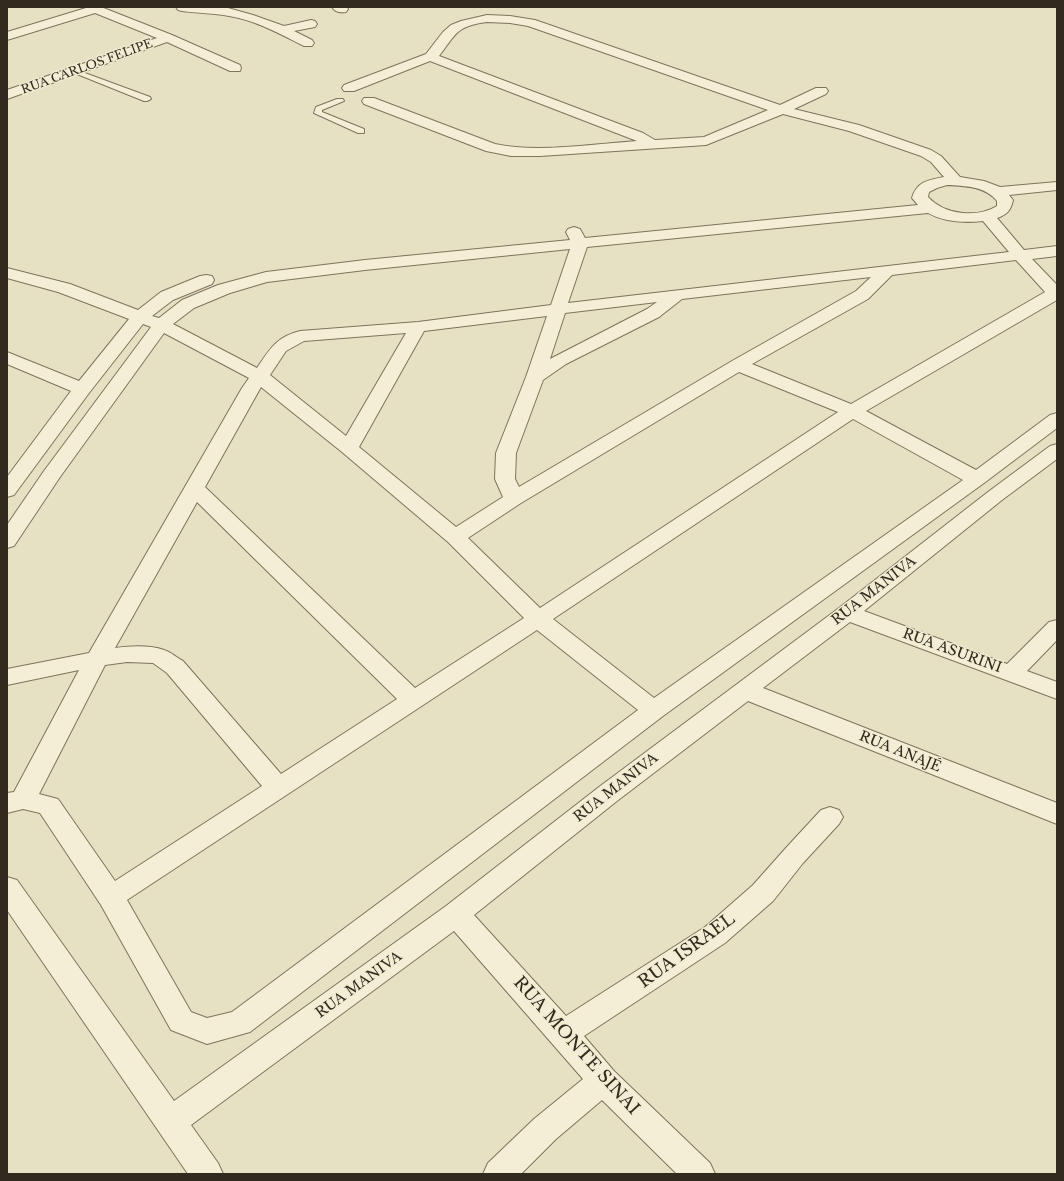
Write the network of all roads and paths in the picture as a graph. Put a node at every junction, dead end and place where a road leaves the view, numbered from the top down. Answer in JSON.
{"nodes":[{"id":1,"x":182,"y":7,"type":"edge"},
{"id":2,"x":240,"y":7,"type":"edge"},
{"id":3,"x":93,"y":8,"type":"edge"},
{"id":4,"x":228,"y":12,"type":"junction"},
{"id":5,"x":315,"y":26,"type":"dead end"},
{"id":6,"x":288,"y":32,"type":"junction"},
{"id":7,"x":7,"y":36,"type":"edge"},
{"id":8,"x":168,"y":38,"type":"junction"},
{"id":9,"x":308,"y":43,"type":"dead end"},
{"id":10,"x":435,"y":59,"type":"junction"},
{"id":11,"x":235,"y":68,"type":"dead end"},
{"id":12,"x":74,"y":71,"type":"junction"},
{"id":13,"x":349,"y":88,"type":"junction"},
{"id":14,"x":821,"y":91,"type":"dead end"},
{"id":15,"x":7,"y":95,"type":"edge"},
{"id":16,"x":147,"y":98,"type":"dead end"},
{"id":17,"x":358,"y":100,"type":"junction"},
{"id":18,"x":781,"y":110,"type":"junction"},
{"id":19,"x":766,"y":116,"type":"junction"},
{"id":20,"x":361,"y":131,"type":"dead end"},
{"id":21,"x":651,"y":144,"type":"junction"},
{"id":22,"x":931,"y":174,"type":"junction"},
{"id":23,"x":956,"y":181,"type":"junction"},
{"id":24,"x":1057,"y":186,"type":"edge"},
{"id":25,"x":1001,"y":198,"type":"junction"},
{"id":26,"x":1057,"y":199,"type":"edge"},
{"id":27,"x":925,"y":203,"type":"junction"},
{"id":28,"x":987,"y":216,"type":"junction"},
{"id":29,"x":577,"y":238,"type":"junction"},
{"id":30,"x":1057,"y":251,"type":"edge"},
{"id":31,"x":1021,"y":256,"type":"junction"},
{"id":32,"x":363,"y":259,"type":"junction"},
{"id":33,"x":886,"y":272,"type":"junction"},
{"id":34,"x":7,"y":273,"type":"edge"},
{"id":35,"x":677,"y":294,"type":"junction"},
{"id":36,"x":1056,"y":294,"type":"edge"},
{"id":37,"x":558,"y":309,"type":"junction"},
{"id":38,"x":140,"y":317,"type":"junction"},
{"id":39,"x":161,"y":325,"type":"junction"},
{"id":40,"x":418,"y":327,"type":"junction"},
{"id":41,"x":7,"y":357,"type":"edge"},
{"id":42,"x":738,"y":365,"type":"junction"},
{"id":43,"x":259,"y":376,"type":"junction"},
{"id":44,"x":535,"y":377,"type":"junction"},
{"id":45,"x":82,"y":389,"type":"junction"},
{"id":46,"x":852,"y":411,"type":"junction"},
{"id":47,"x":1057,"y":419,"type":"edge"},
{"id":48,"x":349,"y":448,"type":"junction"},
{"id":49,"x":1057,"y":450,"type":"edge"},
{"id":50,"x":13,"y":470,"type":"edge"},
{"id":51,"x":978,"y":479,"type":"junction"},
{"id":52,"x":194,"y":488,"type":"junction"},
{"id":53,"x":7,"y":490,"type":"edge"},
{"id":54,"x":514,"y":499,"type":"junction"},
{"id":55,"x":455,"y":538,"type":"junction"},
{"id":56,"x":7,"y":540,"type":"edge"},
{"id":57,"x":847,"y":613,"type":"junction"},
{"id":58,"x":538,"y":619,"type":"junction"},
{"id":59,"x":1057,"y":627,"type":"edge"},
{"id":60,"x":97,"y":659,"type":"junction"},
{"id":61,"x":1011,"y":673,"type":"junction"},
{"id":62,"x":7,"y":677,"type":"edge"},
{"id":63,"x":744,"y":690,"type":"junction"},
{"id":64,"x":1057,"y":691,"type":"edge"},
{"id":65,"x":413,"y":700,"type":"junction"},
{"id":66,"x":654,"y":710,"type":"junction"},
{"id":67,"x":279,"y":788,"type":"junction"},
{"id":68,"x":15,"y":801,"type":"edge"},
{"id":69,"x":1057,"y":814,"type":"edge"},
{"id":70,"x":830,"y":817,"type":"dead end"},
{"id":71,"x":7,"y":888,"type":"edge"},
{"id":72,"x":110,"y":897,"type":"junction"},
{"id":73,"x":456,"y":914,"type":"junction"},
{"id":74,"x":563,"y":1034,"type":"junction"},
{"id":75,"x":603,"y":1081,"type":"junction"},
{"id":76,"x":171,"y":1121,"type":"junction"},
{"id":77,"x":207,"y":1174,"type":"edge"},
{"id":78,"x":499,"y":1174,"type":"edge"},
{"id":79,"x":699,"y":1174,"type":"edge"}],
"edges":[{"from":1,"to":4,"type":"street"},
{"from":2,"to":4,"type":"street"},
{"from":3,"to":7,"type":"street"},
{"from":3,"to":8,"type":"street"},
{"from":4,"to":6,"type":"street"},
{"from":5,"to":6,"type":"street"},
{"from":6,"to":9,"type":"street"},
{"from":8,"to":11,"type":"street"},
{"from":8,"to":12,"type":"street","name":"RUA CARLOS FELIPE"},
{"from":10,"to":13,"type":"street"},
{"from":10,"to":17,"type":"street"},
{"from":10,"to":18,"type":"street"},
{"from":10,"to":19,"type":"street"},
{"from":10,"to":21,"type":"street"},
{"from":12,"to":15,"type":"street","name":"RUA CARLOS FELIPE"},
{"from":12,"to":16,"type":"lane"},
{"from":13,"to":17,"type":"street"},
{"from":13,"to":17,"type":"street"},
{"from":14,"to":18,"type":"street"},
{"from":17,"to":20,"type":"lane"},
{"from":17,"to":21,"type":"street"},
{"from":18,"to":19,"type":"street"},
{"from":18,"to":23,"type":"street"},
{"from":19,"to":21,"type":"street"},
{"from":19,"to":22,"type":"street"},
{"from":22,"to":23,"type":"street"},
{"from":22,"to":27,"type":"street"},
{"from":23,"to":25,"type":"street"},
{"from":24,"to":25,"type":"street"},
{"from":25,"to":26,"type":"street"},
{"from":25,"to":28,"type":"street"},
{"from":27,"to":28,"type":"street"},
{"from":27,"to":29,"type":"street"},
{"from":28,"to":31,"type":"street"},
{"from":29,"to":32,"type":"street"},
{"from":29,"to":37,"type":"street"},
{"from":30,"to":31,"type":"street"},
{"from":31,"to":33,"type":"street"},
{"from":31,"to":36,"type":"street"},
{"from":32,"to":38,"type":"street"},
{"from":32,"to":39,"type":"street"},
{"from":33,"to":35,"type":"street"},
{"from":33,"to":42,"type":"street"},
{"from":34,"to":38,"type":"street"},
{"from":35,"to":37,"type":"street"},
{"from":35,"to":44,"type":"street"},
{"from":36,"to":46,"type":"street"},
{"from":37,"to":40,"type":"street"},
{"from":37,"to":44,"type":"street"},
{"from":38,"to":39,"type":"street"},
{"from":38,"to":45,"type":"street"},
{"from":39,"to":43,"type":"street"},
{"from":39,"to":56,"type":"street"},
{"from":40,"to":43,"type":"street"},
{"from":40,"to":48,"type":"street"},
{"from":41,"to":45,"type":"street"},
{"from":42,"to":46,"type":"street"},
{"from":42,"to":54,"type":"street"},
{"from":43,"to":48,"type":"street"},
{"from":43,"to":52,"type":"street"},
{"from":44,"to":54,"type":"street"},
{"from":45,"to":50,"type":"street"},
{"from":46,"to":51,"type":"street"},
{"from":46,"to":58,"type":"street"},
{"from":47,"to":51,"type":"street"},
{"from":48,"to":55,"type":"street"},
{"from":49,"to":57,"type":"street","name":"RUA MANIVA"},
{"from":50,"to":53,"type":"street"},
{"from":51,"to":66,"type":"street"},
{"from":52,"to":60,"type":"street"},
{"from":52,"to":65,"type":"street"},
{"from":54,"to":55,"type":"street"},
{"from":55,"to":58,"type":"street"},
{"from":57,"to":61,"type":"street","name":"RUA ASURINI"},
{"from":57,"to":63,"type":"street","name":"RUA MANIVA"},
{"from":58,"to":65,"type":"street"},
{"from":58,"to":66,"type":"street"},
{"from":59,"to":61,"type":"street"},
{"from":60,"to":62,"type":"street"},
{"from":60,"to":67,"type":"street"},
{"from":60,"to":68,"type":"street"},
{"from":61,"to":64,"type":"street","name":"RUA ASURINI"},
{"from":63,"to":69,"type":"street","name":"RUA ANAJÉ"},
{"from":63,"to":73,"type":"street","name":"RUA MANIVA"},
{"from":65,"to":67,"type":"street"},
{"from":66,"to":72,"type":"street"},
{"from":67,"to":72,"type":"street"},
{"from":68,"to":72,"type":"street"},
{"from":70,"to":74,"type":"street","name":"RUA ISRAEL"},
{"from":71,"to":76,"type":"street"},
{"from":73,"to":74,"type":"street","name":"RUA MONTE SINAI"},
{"from":73,"to":76,"type":"street","name":"RUA MANIVA"},
{"from":74,"to":75,"type":"street","name":"RUA MONTE SINAI"},
{"from":75,"to":78,"type":"street"},
{"from":75,"to":79,"type":"street","name":"RUA MONTE SINAI"},
{"from":76,"to":77,"type":"street"}]}
